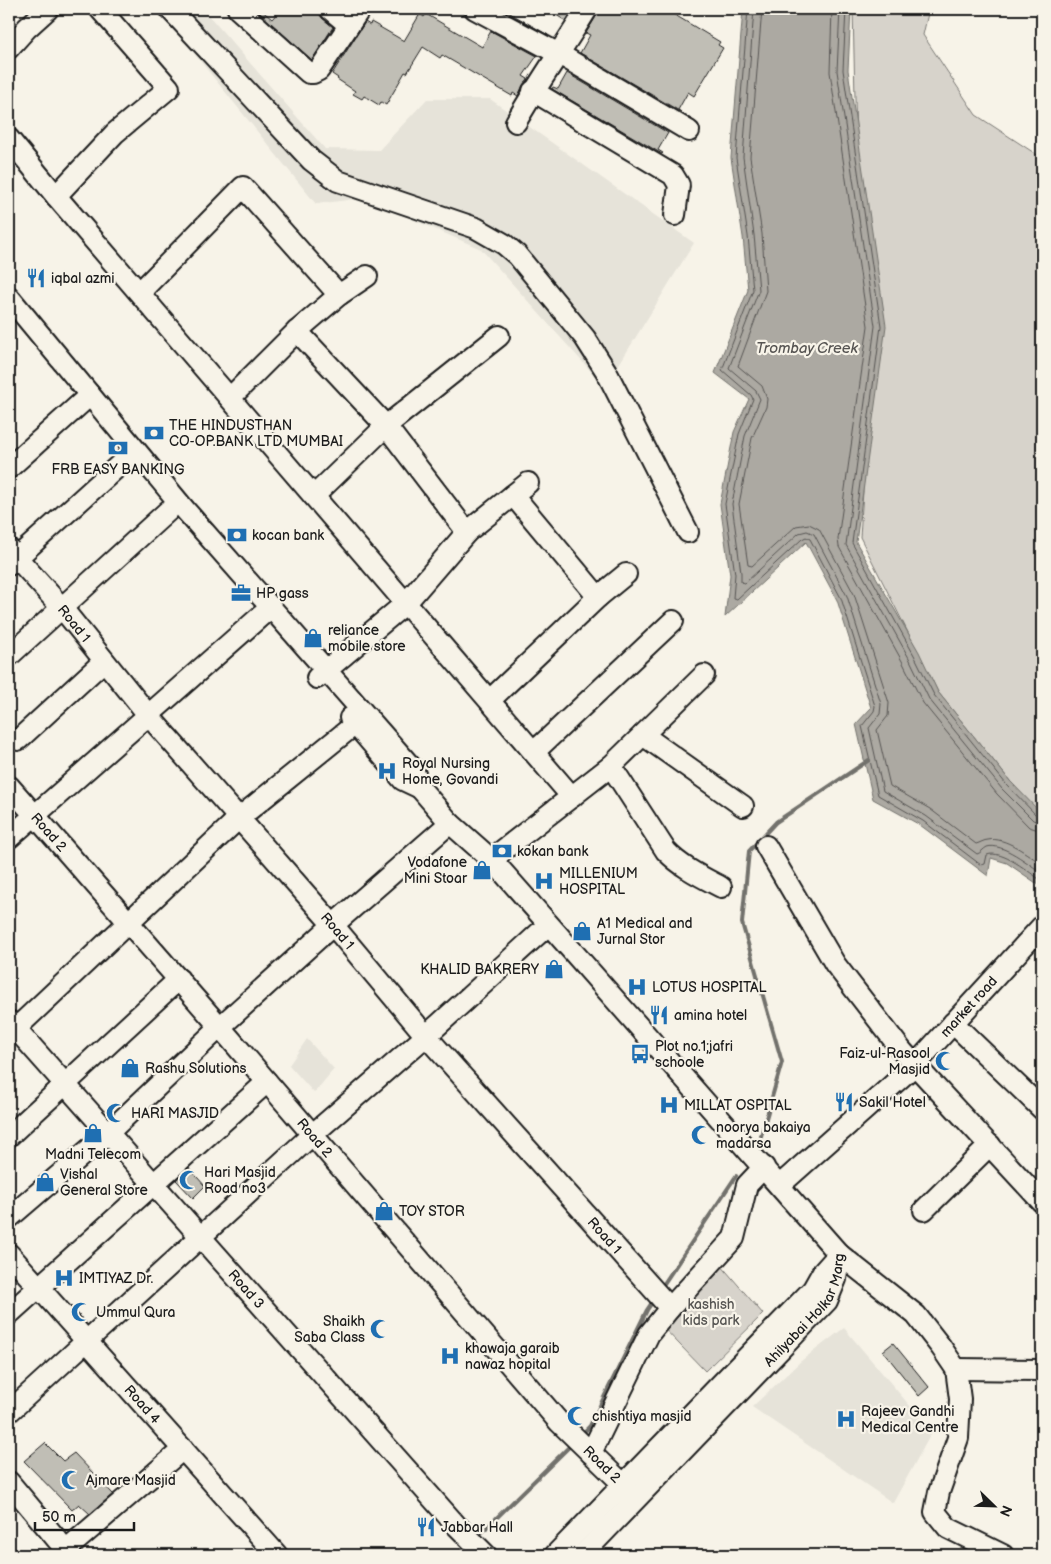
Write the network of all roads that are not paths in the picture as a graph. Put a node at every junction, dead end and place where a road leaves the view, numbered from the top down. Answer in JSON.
{"nodes":[{"id":1,"x":48,"y":9,"type":"edge"},
{"id":2,"x":100,"y":9,"type":"edge"},
{"id":3,"x":170,"y":9,"type":"edge"},
{"id":4,"x":238,"y":9,"type":"edge"},
{"id":5,"x":330,"y":9,"type":"edge"},
{"id":6,"x":360,"y":9,"type":"edge"},
{"id":7,"x":475,"y":9,"type":"edge"},
{"id":8,"x":587,"y":9,"type":"edge"},
{"id":9,"x":349,"y":26,"type":"junction"},
{"id":10,"x":9,"y":48,"type":"edge"},
{"id":11,"x":559,"y":54,"type":"junction"},
{"id":12,"x":533,"y":92,"type":"junction"},
{"id":13,"x":516,"y":122,"type":"dead end"},
{"id":14,"x":689,"y":131,"type":"dead end"},
{"id":15,"x":9,"y":139,"type":"edge"},
{"id":16,"x":56,"y":196,"type":"junction"},
{"id":17,"x":675,"y":215,"type":"dead end"},
{"id":18,"x":367,"y":276,"type":"dead end"},
{"id":19,"x":140,"y":292,"type":"junction"},
{"id":20,"x":339,"y":295,"type":"junction"},
{"id":21,"x":9,"y":297,"type":"edge"},
{"id":22,"x":9,"y":318,"type":"edge"},
{"id":23,"x":297,"y":331,"type":"junction"},
{"id":24,"x":499,"y":336,"type":"dead end"},
{"id":25,"x":230,"y":398,"type":"junction"},
{"id":26,"x":85,"y":399,"type":"junction"},
{"id":27,"x":386,"y":426,"type":"junction"},
{"id":28,"x":126,"y":458,"type":"junction"},
{"id":29,"x":9,"y":468,"type":"edge"},
{"id":30,"x":314,"y":496,"type":"junction"},
{"id":31,"x":169,"y":510,"type":"junction"},
{"id":32,"x":468,"y":532,"type":"junction"},
{"id":33,"x":688,"y":532,"type":"dead end"},
{"id":34,"x":11,"y":557,"type":"edge"},
{"id":35,"x":626,"y":574,"type":"dead end"},
{"id":36,"x":598,"y":597,"type":"junction"},
{"id":37,"x":406,"y":603,"type":"junction"},
{"id":38,"x":62,"y":608,"type":"junction"},
{"id":39,"x":267,"y":611,"type":"junction"},
{"id":40,"x":673,"y":621,"type":"dead end"},
{"id":41,"x":9,"y":656,"type":"edge"},
{"id":42,"x":104,"y":661,"type":"junction"},
{"id":43,"x":321,"y":674,"type":"junction"},
{"id":44,"x":704,"y":675,"type":"dead end"},
{"id":45,"x":490,"y":700,"type":"junction"},
{"id":46,"x":149,"y":716,"type":"junction"},
{"id":47,"x":361,"y":720,"type":"junction"},
{"id":48,"x":643,"y":735,"type":"junction"},
{"id":49,"x":18,"y":740,"type":"dead end"},
{"id":50,"x":534,"y":752,"type":"junction"},
{"id":51,"x":610,"y":766,"type":"junction"},
{"id":52,"x":9,"y":786,"type":"edge"},
{"id":53,"x":572,"y":797,"type":"junction"},
{"id":54,"x":743,"y":806,"type":"dead end"},
{"id":55,"x":34,"y":815,"type":"junction"},
{"id":56,"x":239,"y":818,"type":"junction"},
{"id":57,"x":450,"y":823,"type":"junction"},
{"id":58,"x":9,"y":838,"type":"edge"},
{"id":59,"x":766,"y":846,"type":"dead end"},
{"id":60,"x":493,"y":861,"type":"junction"},
{"id":61,"x":721,"y":887,"type":"dead end"},
{"id":62,"x":130,"y":923,"type":"junction"},
{"id":63,"x":548,"y":924,"type":"junction"},
{"id":64,"x":333,"y":925,"type":"junction"},
{"id":65,"x":1042,"y":926,"type":"edge"},
{"id":66,"x":179,"y":979,"type":"junction"},
{"id":67,"x":953,"y":1024,"type":"junction"},
{"id":68,"x":220,"y":1027,"type":"junction"},
{"id":69,"x":11,"y":1028,"type":"edge"},
{"id":70,"x":426,"y":1036,"type":"junction"},
{"id":71,"x":915,"y":1065,"type":"junction"},
{"id":72,"x":267,"y":1082,"type":"junction"},
{"id":73,"x":65,"y":1084,"type":"junction"},
{"id":74,"x":1042,"y":1109,"type":"edge"},
{"id":75,"x":108,"y":1133,"type":"junction"},
{"id":76,"x":313,"y":1134,"type":"junction"},
{"id":77,"x":9,"y":1136,"type":"edge"},
{"id":78,"x":990,"y":1146,"type":"junction"},
{"id":79,"x":764,"y":1167,"type":"junction"},
{"id":80,"x":154,"y":1185,"type":"junction"},
{"id":81,"x":780,"y":1185,"type":"junction"},
{"id":82,"x":1042,"y":1202,"type":"edge"},
{"id":83,"x":924,"y":1210,"type":"dead end"},
{"id":84,"x":9,"y":1218,"type":"edge"},
{"id":85,"x":201,"y":1237,"type":"junction"},
{"id":86,"x":9,"y":1254,"type":"edge"},
{"id":87,"x":838,"y":1254,"type":"junction"},
{"id":88,"x":38,"y":1287,"type":"junction"},
{"id":89,"x":670,"y":1308,"type":"junction"},
{"id":90,"x":9,"y":1314,"type":"edge"},
{"id":91,"x":87,"y":1341,"type":"junction"},
{"id":92,"x":956,"y":1369,"type":"junction"},
{"id":93,"x":1042,"y":1370,"type":"edge"},
{"id":94,"x":9,"y":1412,"type":"edge"},
{"id":95,"x":183,"y":1449,"type":"junction"},
{"id":96,"x":591,"y":1453,"type":"junction"},
{"id":97,"x":9,"y":1482,"type":"edge"},
{"id":98,"x":624,"y":1485,"type":"junction"},
{"id":99,"x":65,"y":1554,"type":"edge"},
{"id":100,"x":277,"y":1555,"type":"edge"},
{"id":101,"x":486,"y":1555,"type":"edge"},
{"id":102,"x":555,"y":1555,"type":"edge"},
{"id":103,"x":582,"y":1555,"type":"edge"},
{"id":104,"x":1003,"y":1555,"type":"edge"}],
"edges":[{"from":1,"to":10,"type":"street"},
{"from":2,"to":16,"type":"street"},
{"from":3,"to":33,"type":"street"},
{"from":4,"to":9,"type":"street"},
{"from":5,"to":9,"type":"street"},
{"from":6,"to":9,"type":"street"},
{"from":7,"to":11,"type":"street"},
{"from":8,"to":11,"type":"street"},
{"from":11,"to":12,"type":"street"},
{"from":11,"to":14,"type":"street"},
{"from":12,"to":13,"type":"street"},
{"from":12,"to":17,"type":"street"},
{"from":15,"to":16,"type":"street"},
{"from":16,"to":19,"type":"street"},
{"from":18,"to":20,"type":"street"},
{"from":19,"to":20,"type":"street"},
{"from":19,"to":25,"type":"street"},
{"from":20,"to":23,"type":"street"},
{"from":21,"to":26,"type":"street"},
{"from":22,"to":26,"type":"street"},
{"from":23,"to":25,"type":"street"},
{"from":23,"to":27,"type":"street"},
{"from":24,"to":27,"type":"street"},
{"from":25,"to":30,"type":"street"},
{"from":26,"to":28,"type":"street"},
{"from":26,"to":29,"type":"street"},
{"from":26,"to":39,"type":"street"},
{"from":27,"to":30,"type":"street"},
{"from":27,"to":32,"type":"street"},
{"from":28,"to":31,"type":"street"},
{"from":28,"to":34,"type":"street"},
{"from":30,"to":37,"type":"street"},
{"from":31,"to":38,"type":"street"},
{"from":31,"to":39,"type":"street"},
{"from":32,"to":36,"type":"street"},
{"from":32,"to":37,"type":"street"},
{"from":34,"to":38,"type":"street","name":"Road 1"},
{"from":35,"to":36,"type":"street"},
{"from":36,"to":45,"type":"street"},
{"from":37,"to":43,"type":"street"},
{"from":37,"to":45,"type":"street"},
{"from":38,"to":41,"type":"street"},
{"from":38,"to":42,"type":"street","name":"Road 1"},
{"from":39,"to":43,"type":"street"},
{"from":39,"to":46,"type":"street"},
{"from":40,"to":50,"type":"street"},
{"from":42,"to":46,"type":"street","name":"Road 1"},
{"from":42,"to":49,"type":"street"},
{"from":43,"to":47,"type":"street"},
{"from":44,"to":48,"type":"street"},
{"from":45,"to":50,"type":"street"},
{"from":46,"to":55,"type":"street"},
{"from":46,"to":56,"type":"street","name":"Road 1"},
{"from":47,"to":56,"type":"street"},
{"from":47,"to":57,"type":"street"},
{"from":48,"to":51,"type":"street"},
{"from":48,"to":54,"type":"street"},
{"from":50,"to":53,"type":"street"},
{"from":51,"to":53,"type":"street"},
{"from":51,"to":61,"type":"street"},
{"from":52,"to":55,"type":"street","name":"Road 2"},
{"from":53,"to":60,"type":"street"},
{"from":55,"to":58,"type":"street"},
{"from":55,"to":62,"type":"street","name":"Road 2"},
{"from":56,"to":62,"type":"street"},
{"from":56,"to":64,"type":"street","name":"Road 1"},
{"from":57,"to":60,"type":"street"},
{"from":57,"to":64,"type":"street"},
{"from":59,"to":71,"type":"street"},
{"from":60,"to":63,"type":"street"},
{"from":62,"to":66,"type":"street","name":"Road 2"},
{"from":62,"to":69,"type":"street"},
{"from":63,"to":70,"type":"street"},
{"from":63,"to":79,"type":"street"},
{"from":64,"to":68,"type":"street"},
{"from":64,"to":70,"type":"street","name":"Road 1"},
{"from":65,"to":67,"type":"street","name":"market road"},
{"from":66,"to":68,"type":"street","name":"Road 2"},
{"from":66,"to":73,"type":"street"},
{"from":67,"to":71,"type":"street","name":"market road"},
{"from":67,"to":74,"type":"street"},
{"from":68,"to":72,"type":"street","name":"Road 2"},
{"from":68,"to":75,"type":"street"},
{"from":69,"to":73,"type":"street","name":"Road 3"},
{"from":70,"to":76,"type":"street"},
{"from":70,"to":89,"type":"street","name":"Road 1"},
{"from":71,"to":78,"type":"street"},
{"from":71,"to":81,"type":"street","name":"market road"},
{"from":72,"to":76,"type":"street","name":"Road 2"},
{"from":72,"to":80,"type":"street"},
{"from":73,"to":75,"type":"street","name":"Road 3"},
{"from":73,"to":77,"type":"street"},
{"from":75,"to":80,"type":"street","name":"Road 3"},
{"from":75,"to":84,"type":"street"},
{"from":76,"to":85,"type":"street"},
{"from":76,"to":96,"type":"street","name":"Road 2"},
{"from":78,"to":82,"type":"street"},
{"from":78,"to":83,"type":"street"},
{"from":79,"to":81,"type":"street"},
{"from":79,"to":89,"type":"street"},
{"from":80,"to":85,"type":"street","name":"Road 3"},
{"from":80,"to":88,"type":"street"},
{"from":81,"to":87,"type":"street"},
{"from":85,"to":91,"type":"street"},
{"from":85,"to":101,"type":"street","name":"Road 3"},
{"from":86,"to":88,"type":"street","name":"Road 4"},
{"from":87,"to":92,"type":"street"},
{"from":87,"to":98,"type":"street","name":"Ahilyabai Holkar Marg"},
{"from":87,"to":103,"type":"street","name":"Ahilyabai Holkar Marg"},
{"from":88,"to":90,"type":"street"},
{"from":88,"to":91,"type":"street","name":"Road 4"},
{"from":89,"to":96,"type":"street"},
{"from":91,"to":94,"type":"street"},
{"from":91,"to":95,"type":"street","name":"Road 4"},
{"from":92,"to":93,"type":"street"},
{"from":92,"to":104,"type":"street"},
{"from":95,"to":99,"type":"street"},
{"from":95,"to":100,"type":"street","name":"Road 4"},
{"from":96,"to":98,"type":"street","name":"Road 2"},
{"from":97,"to":99,"type":"street"},
{"from":98,"to":102,"type":"street","name":"Ahilyabai Holkar Marg"}]}
